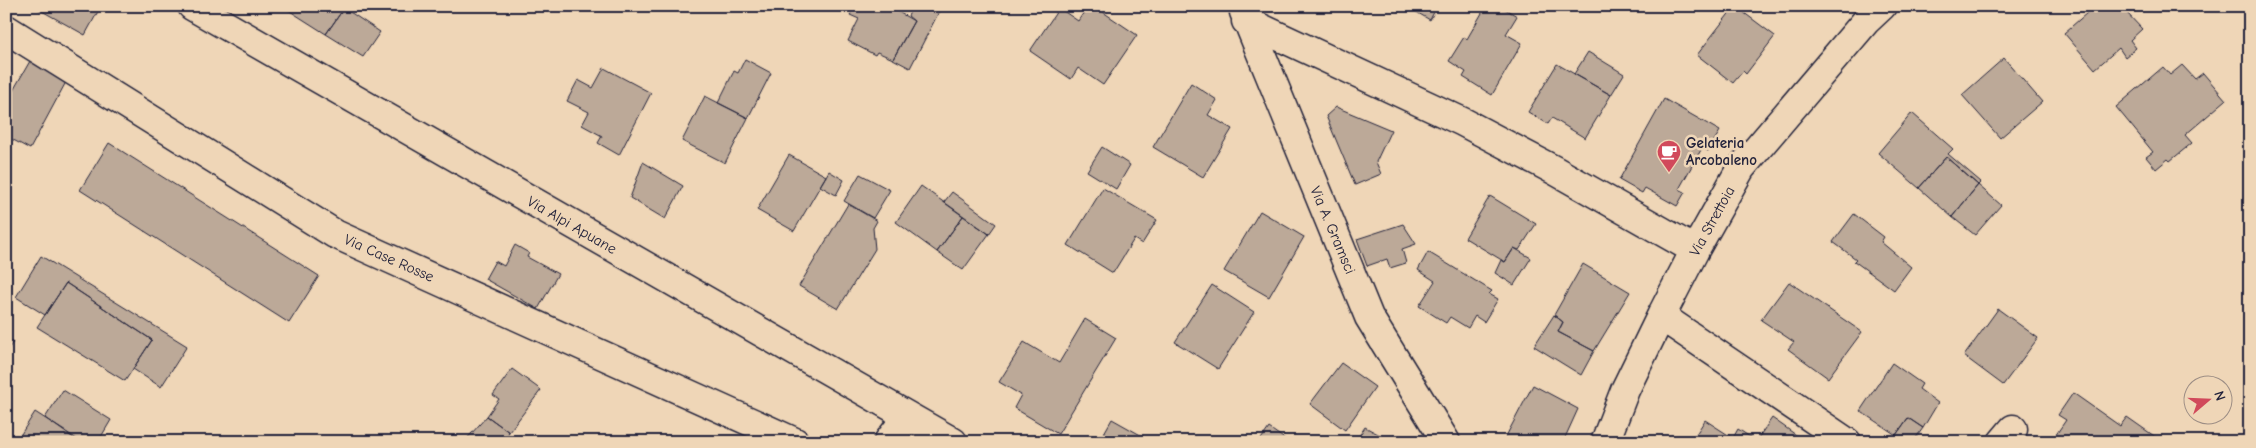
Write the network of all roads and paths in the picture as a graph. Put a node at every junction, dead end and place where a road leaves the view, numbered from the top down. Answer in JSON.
{"nodes":[{"id":1,"x":192,"y":6,"type":"edge"},
{"id":2,"x":1882,"y":6,"type":"edge"},
{"id":3,"x":1245,"y":14,"type":"edge"},
{"id":4,"x":6,"y":29,"type":"edge"},
{"id":5,"x":1695,"y":250,"type":"junction"},
{"id":6,"x":1661,"y":316,"type":"junction"},
{"id":7,"x":907,"y":417,"type":"junction"},
{"id":8,"x":796,"y":442,"type":"edge"},
{"id":9,"x":888,"y":442,"type":"edge"},
{"id":10,"x":953,"y":442,"type":"edge"},
{"id":11,"x":1446,"y":442,"type":"edge"},
{"id":12,"x":1605,"y":442,"type":"edge"},
{"id":13,"x":1848,"y":442,"type":"edge"}],
"edges":[{"from":1,"to":7,"type":"street","name":"Via Alpi Apuane"},
{"from":2,"to":5,"type":"street","name":"Via Strettoia"},
{"from":3,"to":5,"type":"street"},
{"from":3,"to":11,"type":"street","name":"Via A. Gramsci"},
{"from":4,"to":8,"type":"street","name":"Via Case Rosse"},
{"from":5,"to":6,"type":"street","name":"Via Strettoia"},
{"from":6,"to":12,"type":"street","name":"Via Strettoia"},
{"from":6,"to":13,"type":"street"},
{"from":7,"to":9,"type":"street"},
{"from":7,"to":10,"type":"street","name":"Via Alpi Apuane"}]}
